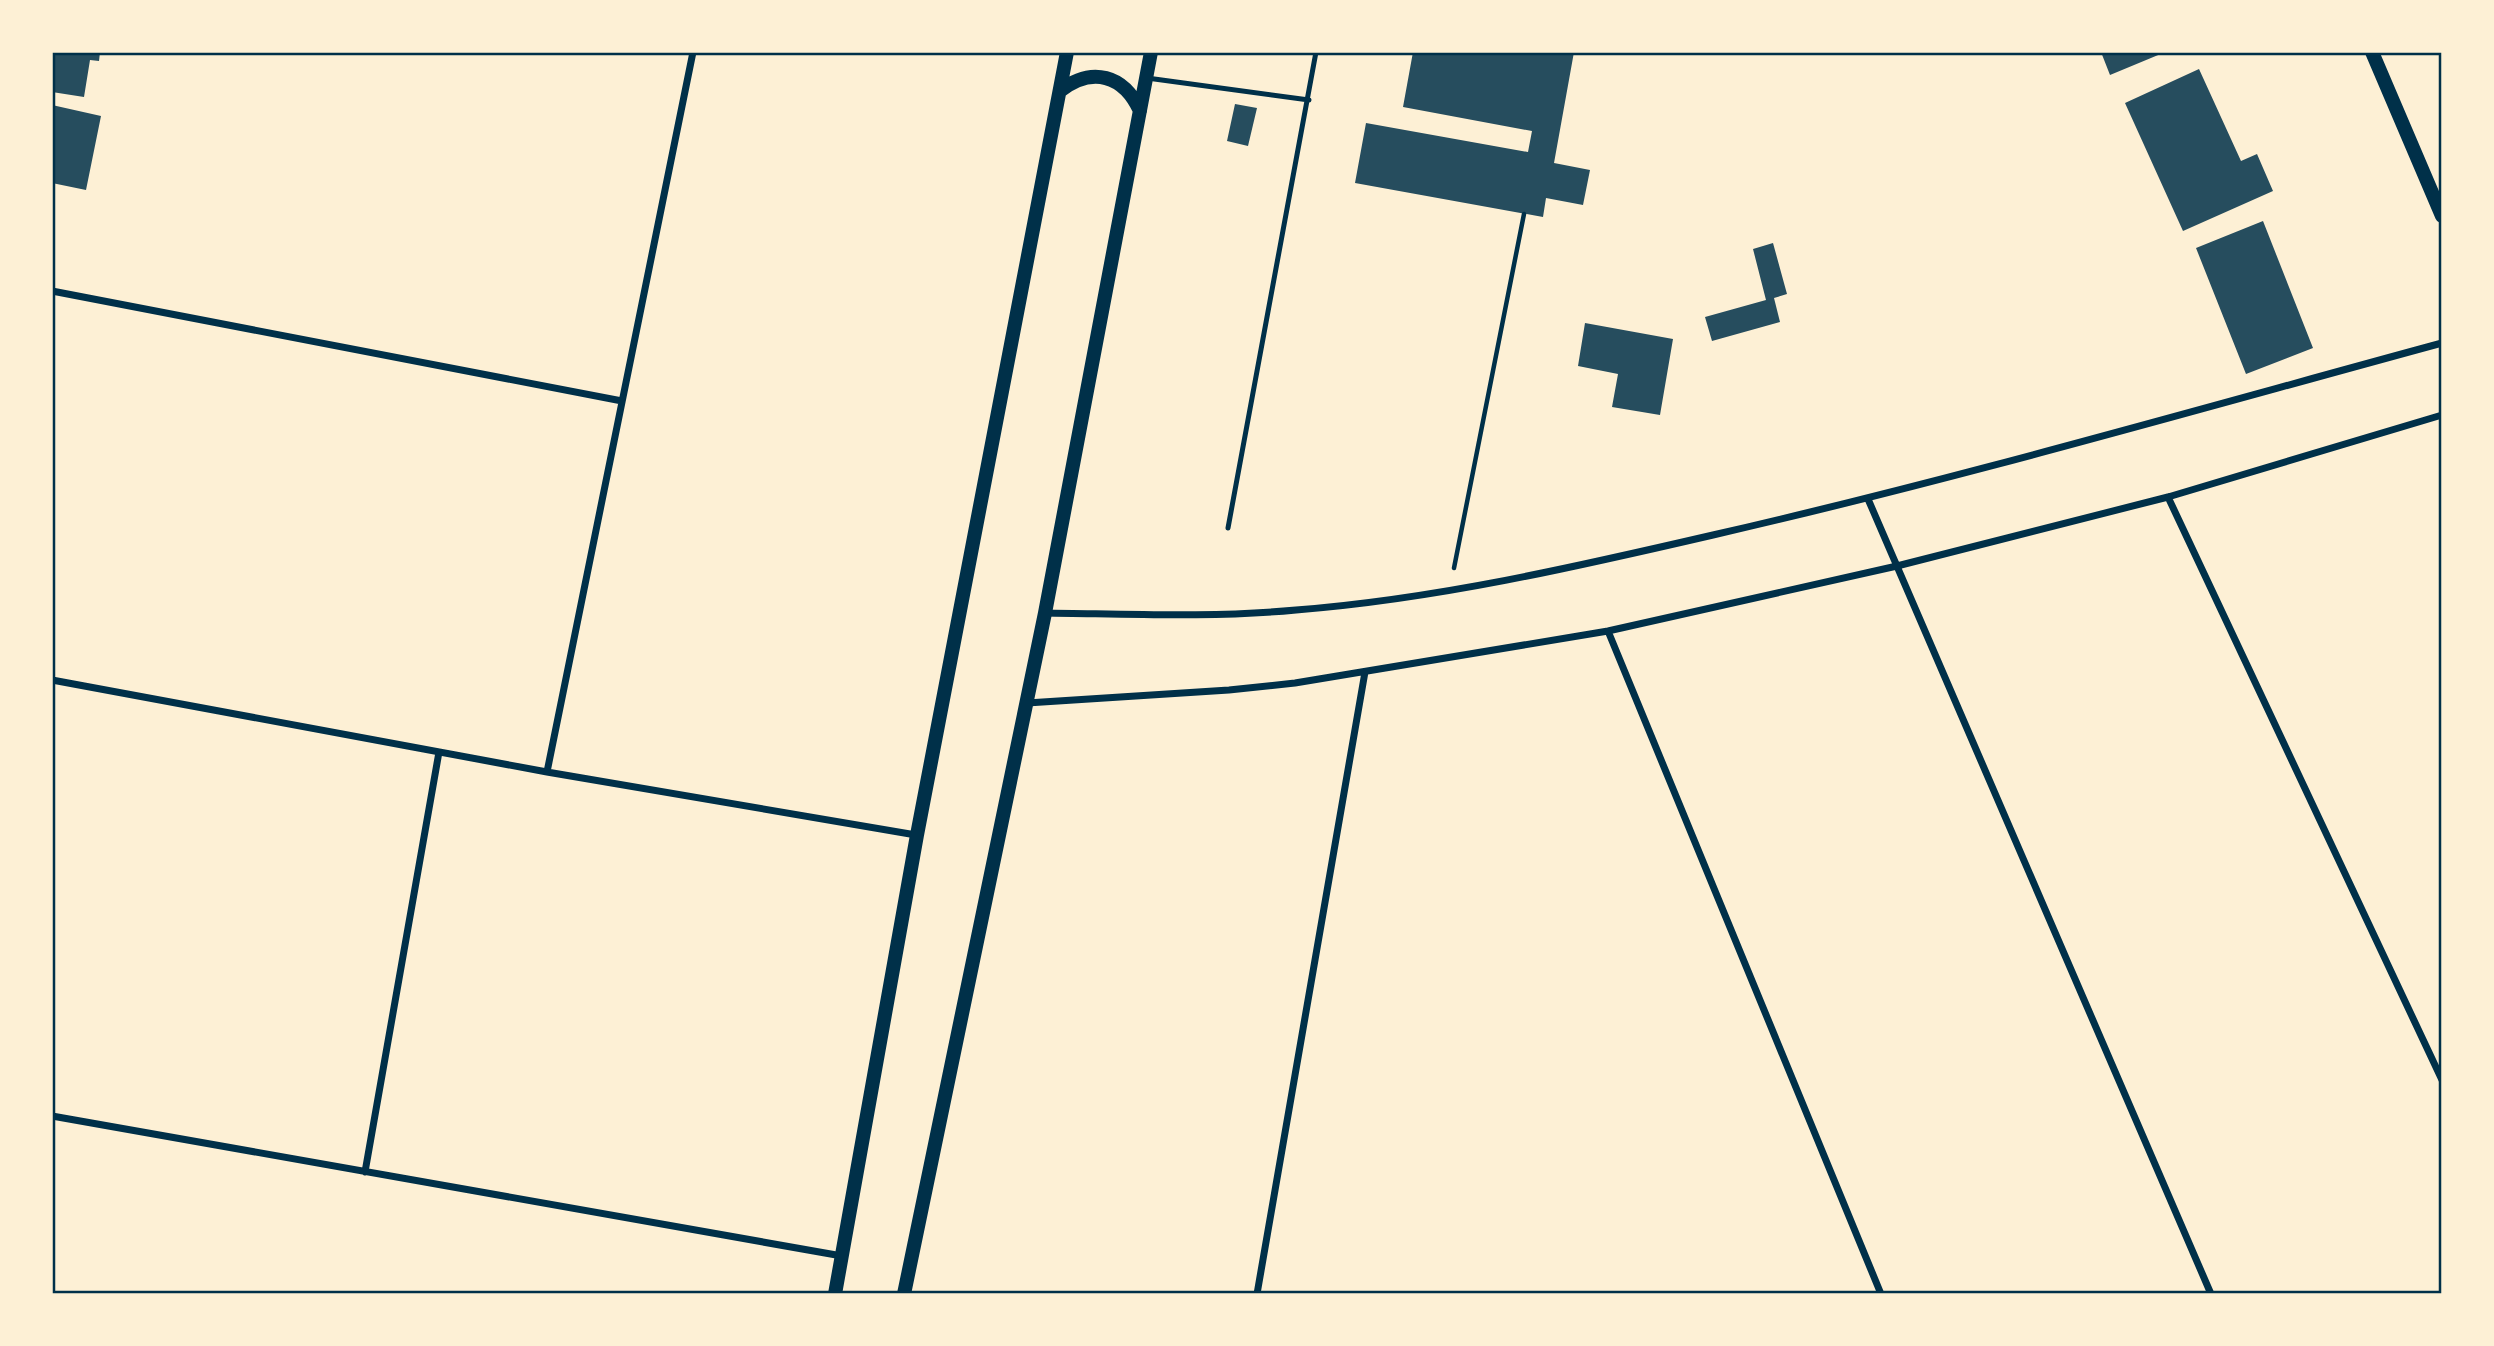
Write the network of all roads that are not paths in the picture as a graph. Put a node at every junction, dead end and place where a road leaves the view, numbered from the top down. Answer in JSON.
{"nodes":[{"id":1,"x":693,"y":52,"type":"edge"},
{"id":2,"x":1067,"y":52,"type":"edge"},
{"id":3,"x":1151,"y":52,"type":"edge"},
{"id":4,"x":1316,"y":52,"type":"edge"},
{"id":5,"x":2372,"y":52,"type":"edge"},
{"id":6,"x":1147,"y":78,"type":"junction"},
{"id":7,"x":1060,"y":90,"type":"junction"},
{"id":8,"x":1308,"y":100,"type":"junction"},
{"id":9,"x":1140,"y":111,"type":"junction"},
{"id":10,"x":2441,"y":216,"type":"edge"},
{"id":11,"x":52,"y":291,"type":"edge"},
{"id":12,"x":2441,"y":343,"type":"edge"},
{"id":13,"x":622,"y":401,"type":"junction"},
{"id":14,"x":2441,"y":415,"type":"edge"},
{"id":15,"x":2168,"y":498,"type":"junction"},
{"id":16,"x":1868,"y":499,"type":"junction"},
{"id":17,"x":1228,"y":528,"type":"dead end"},
{"id":18,"x":1897,"y":566,"type":"junction"},
{"id":19,"x":1045,"y":613,"type":"junction"},
{"id":20,"x":1608,"y":631,"type":"junction"},
{"id":21,"x":1366,"y":672,"type":"junction"},
{"id":22,"x":52,"y":680,"type":"edge"},
{"id":23,"x":1026,"y":704,"type":"junction"},
{"id":24,"x":439,"y":752,"type":"junction"},
{"id":25,"x":547,"y":772,"type":"junction"},
{"id":26,"x":917,"y":835,"type":"junction"},
{"id":27,"x":2441,"y":1080,"type":"edge"},
{"id":28,"x":52,"y":1116,"type":"edge"},
{"id":29,"x":365,"y":1172,"type":"junction"},
{"id":30,"x":842,"y":1256,"type":"junction"},
{"id":31,"x":835,"y":1293,"type":"edge"},
{"id":32,"x":904,"y":1293,"type":"edge"},
{"id":33,"x":1257,"y":1293,"type":"edge"},
{"id":34,"x":1881,"y":1293,"type":"edge"},
{"id":35,"x":2211,"y":1293,"type":"edge"}],
"edges":[{"from":1,"to":13,"type":"street"},
{"from":2,"to":7,"type":"main road"},
{"from":3,"to":6,"type":"main road"},
{"from":4,"to":8,"type":"lane"},
{"from":5,"to":10,"type":"main road"},
{"from":6,"to":8,"type":"lane"},
{"from":6,"to":9,"type":"main road"},
{"from":7,"to":9,"type":"main road"},
{"from":7,"to":26,"type":"main road"},
{"from":8,"to":17,"type":"lane"},
{"from":9,"to":19,"type":"main road"},
{"from":11,"to":13,"type":"street"},
{"from":12,"to":16,"type":"street"},
{"from":13,"to":25,"type":"street"},
{"from":14,"to":15,"type":"street"},
{"from":15,"to":18,"type":"street"},
{"from":15,"to":27,"type":"street"},
{"from":16,"to":18,"type":"street"},
{"from":16,"to":19,"type":"street"},
{"from":18,"to":20,"type":"street"},
{"from":18,"to":35,"type":"street"},
{"from":19,"to":23,"type":"main road"},
{"from":20,"to":21,"type":"street"},
{"from":20,"to":34,"type":"street"},
{"from":21,"to":23,"type":"street"},
{"from":21,"to":33,"type":"street"},
{"from":22,"to":24,"type":"street"},
{"from":23,"to":32,"type":"main road"},
{"from":24,"to":25,"type":"street"},
{"from":24,"to":29,"type":"street"},
{"from":25,"to":26,"type":"street"},
{"from":26,"to":30,"type":"main road"},
{"from":28,"to":29,"type":"street"},
{"from":29,"to":30,"type":"street"},
{"from":30,"to":31,"type":"main road"}]}
